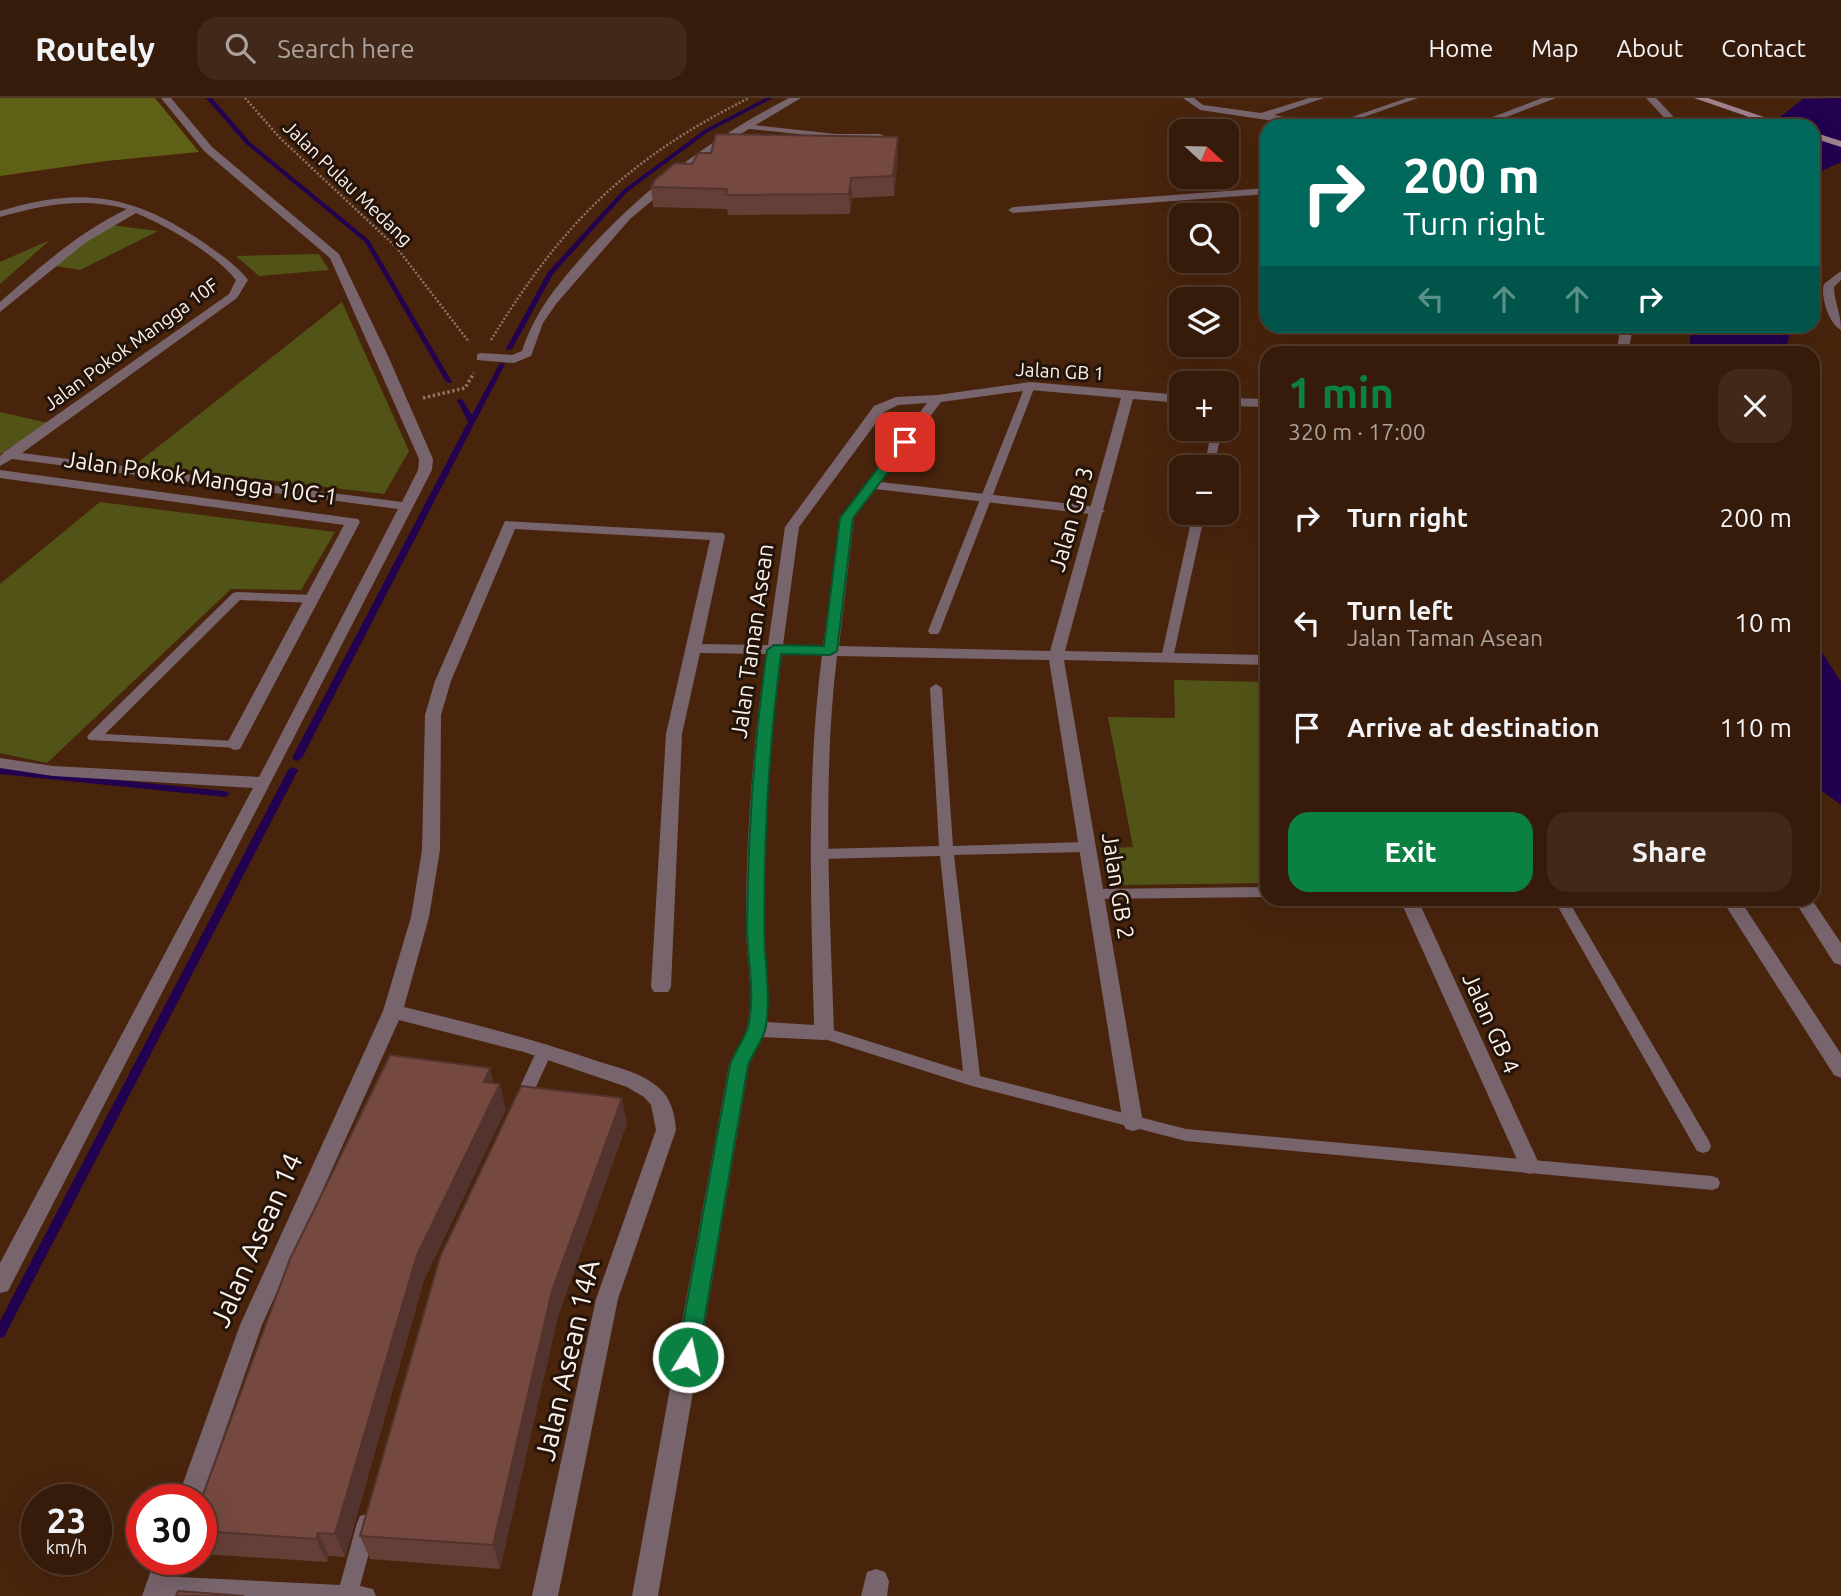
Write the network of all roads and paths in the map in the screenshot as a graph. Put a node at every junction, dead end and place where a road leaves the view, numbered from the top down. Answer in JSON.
{"nodes":[{"id":1,"x":166,"y":98,"type":"edge"},
{"id":2,"x":244,"y":98,"type":"edge"},
{"id":3,"x":796,"y":98,"type":"edge"},
{"id":4,"x":1188,"y":98,"type":"edge"},
{"id":5,"x":1319,"y":98,"type":"edge"},
{"id":6,"x":1414,"y":98,"type":"edge"},
{"id":7,"x":1551,"y":98,"type":"edge"},
{"id":8,"x":1651,"y":98,"type":"edge"},
{"id":9,"x":1699,"y":98,"type":"edge"},
{"id":10,"x":1262,"y":117,"type":"junction"},
{"id":11,"x":1277,"y":119,"type":"edge"},
{"id":12,"x":1350,"y":119,"type":"edge"},
{"id":13,"x":1493,"y":119,"type":"edge"},
{"id":14,"x":1670,"y":119,"type":"edge"},
{"id":15,"x":1764,"y":119,"type":"edge"},
{"id":16,"x":744,"y":126,"type":"junction"},
{"id":17,"x":880,"y":136,"type":"edge"},
{"id":18,"x":1820,"y":137,"type":"edge"},
{"id":19,"x":1841,"y":144,"type":"edge"},
{"id":20,"x":1260,"y":192,"type":"edge"},
{"id":21,"x":136,"y":209,"type":"junction"},
{"id":22,"x":1013,"y":211,"type":"dead end"},
{"id":23,"x":0,"y":214,"type":"edge"},
{"id":24,"x":1841,"y":274,"type":"edge"},
{"id":25,"x":0,"y":309,"type":"edge"},
{"id":26,"x":1841,"y":326,"type":"edge"},
{"id":27,"x":481,"y":357,"type":"junction"},
{"id":28,"x":1030,"y":386,"type":"junction"},
{"id":29,"x":1128,"y":395,"type":"junction"},
{"id":30,"x":1169,"y":398,"type":"edge"},
{"id":31,"x":937,"y":399,"type":"junction"},
{"id":32,"x":402,"y":403,"type":"junction"},
{"id":33,"x":1239,"y":403,"type":"edge"},
{"id":34,"x":1260,"y":404,"type":"edge"},
{"id":35,"x":4,"y":459,"type":"edge"},
{"id":36,"x":0,"y":474,"type":"edge"},
{"id":37,"x":872,"y":485,"type":"junction"},
{"id":38,"x":988,"y":498,"type":"junction"},
{"id":39,"x":404,"y":506,"type":"junction"},
{"id":40,"x":1098,"y":511,"type":"junction"},
{"id":41,"x":1196,"y":525,"type":"edge"},
{"id":42,"x":312,"y":598,"type":"junction"},
{"id":43,"x":934,"y":631,"type":"dead end"},
{"id":44,"x":694,"y":648,"type":"junction"},
{"id":45,"x":774,"y":650,"type":"junction"},
{"id":46,"x":830,"y":651,"type":"junction"},
{"id":47,"x":1056,"y":656,"type":"junction"},
{"id":48,"x":1167,"y":658,"type":"junction"},
{"id":49,"x":1260,"y":660,"type":"edge"},
{"id":50,"x":936,"y":688,"type":"dead end"},
{"id":51,"x":234,"y":745,"type":"joint"},
{"id":52,"x":0,"y":763,"type":"edge"},
{"id":53,"x":264,"y":783,"type":"junction"},
{"id":54,"x":1086,"y":847,"type":"junction"},
{"id":55,"x":946,"y":850,"type":"junction"},
{"id":56,"x":819,"y":854,"type":"junction"},
{"id":57,"x":1260,"y":892,"type":"edge"},
{"id":58,"x":1094,"y":894,"type":"junction"},
{"id":59,"x":1412,"y":906,"type":"edge"},
{"id":60,"x":1564,"y":906,"type":"edge"},
{"id":61,"x":1735,"y":906,"type":"edge"},
{"id":62,"x":1807,"y":906,"type":"edge"},
{"id":63,"x":1841,"y":958,"type":"edge"},
{"id":64,"x":661,"y":987,"type":"dead end"},
{"id":65,"x":393,"y":1011,"type":"junction"},
{"id":66,"x":757,"y":1029,"type":"junction"},
{"id":67,"x":824,"y":1034,"type":"junction"},
{"id":68,"x":545,"y":1050,"type":"junction"},
{"id":69,"x":1841,"y":1070,"type":"edge"},
{"id":70,"x":972,"y":1080,"type":"junction"},
{"id":71,"x":511,"y":1123,"type":"edge"},
{"id":72,"x":1133,"y":1123,"type":"junction"},
{"id":73,"x":1703,"y":1146,"type":"dead end"},
{"id":74,"x":1530,"y":1166,"type":"junction"},
{"id":75,"x":1712,"y":1183,"type":"dead end"},
{"id":76,"x":0,"y":1284,"type":"edge"},
{"id":77,"x":195,"y":1484,"type":"edge"},
{"id":78,"x":373,"y":1504,"type":"edge"},
{"id":79,"x":157,"y":1591,"type":"edge"},
{"id":80,"x":347,"y":1596,"type":"edge"},
{"id":81,"x":366,"y":1596,"type":"edge"},
{"id":82,"x":545,"y":1596,"type":"edge"},
{"id":83,"x":645,"y":1596,"type":"edge"}],
"edges":[{"from":1,"to":32,"type":"street"},
{"from":2,"to":27,"type":"path","name":"Jalan Pulau Medang"},
{"from":3,"to":16,"type":"street"},
{"from":4,"to":10,"type":"street"},
{"from":5,"to":10,"type":"street"},
{"from":6,"to":12,"type":"lane"},
{"from":7,"to":13,"type":"street"},
{"from":8,"to":14,"type":"street"},
{"from":9,"to":15,"type":"main road"},
{"from":10,"to":11,"type":"street"},
{"from":16,"to":17,"type":"lane"},
{"from":16,"to":27,"type":"street"},
{"from":18,"to":19,"type":"main road"},
{"from":20,"to":22,"type":"street"},
{"from":21,"to":23,"type":"street"},
{"from":21,"to":25,"type":"street"},
{"from":21,"to":35,"type":"street","name":"Jalan Pokok Mangga 10F"},
{"from":24,"to":26,"type":"street"},
{"from":27,"to":32,"type":"path"},
{"from":28,"to":29,"type":"street","name":"Jalan GB 1"},
{"from":28,"to":31,"type":"street","name":"Jalan GB 1"},
{"from":28,"to":38,"type":"lane"},
{"from":29,"to":30,"type":"street","name":"Jalan GB 1"},
{"from":29,"to":40,"type":"street","name":"Jalan GB 3"},
{"from":31,"to":37,"type":"street"},
{"from":31,"to":45,"type":"street","name":"Jalan Taman Asean"},
{"from":32,"to":39,"type":"street"},
{"from":33,"to":34,"type":"street"},
{"from":35,"to":39,"type":"street"},
{"from":36,"to":42,"type":"street","name":"Jalan Pokok Mangga 10C-1"},
{"from":37,"to":38,"type":"street"},
{"from":37,"to":46,"type":"street"},
{"from":38,"to":40,"type":"street"},
{"from":38,"to":43,"type":"lane"},
{"from":39,"to":53,"type":"street"},
{"from":40,"to":47,"type":"street","name":"Jalan GB 3"},
{"from":41,"to":48,"type":"lane"},
{"from":42,"to":51,"type":"street","name":"Jalan Pokok Mangga 10C-1"},
{"from":42,"to":51,"type":"lane"},
{"from":44,"to":45,"type":"street"},
{"from":44,"to":64,"type":"street"},
{"from":44,"to":65,"type":"street","name":"Jalan Asean 14"},
{"from":45,"to":46,"type":"street"},
{"from":45,"to":66,"type":"street","name":"Jalan Taman Asean"},
{"from":46,"to":47,"type":"street"},
{"from":46,"to":56,"type":"street"},
{"from":47,"to":48,"type":"street"},
{"from":47,"to":54,"type":"street","name":"Jalan GB 2"},
{"from":48,"to":49,"type":"street"},
{"from":50,"to":55,"type":"lane"},
{"from":52,"to":53,"type":"street"},
{"from":53,"to":76,"type":"street"},
{"from":54,"to":55,"type":"lane"},
{"from":54,"to":58,"type":"street","name":"Jalan GB 2"},
{"from":55,"to":56,"type":"lane"},
{"from":55,"to":70,"type":"lane"},
{"from":56,"to":67,"type":"street"},
{"from":57,"to":58,"type":"lane"},
{"from":58,"to":72,"type":"street","name":"Jalan GB 2"},
{"from":59,"to":74,"type":"street","name":"Jalan GB 4"},
{"from":60,"to":73,"type":"lane"},
{"from":61,"to":69,"type":"street"},
{"from":62,"to":63,"type":"street"},
{"from":65,"to":68,"type":"street"},
{"from":65,"to":77,"type":"street","name":"Jalan Asean 14"},
{"from":66,"to":67,"type":"street"},
{"from":66,"to":83,"type":"street","name":"Jalan Taman Asean"},
{"from":67,"to":70,"type":"lane"},
{"from":68,"to":71,"type":"lane"},
{"from":68,"to":82,"type":"street","name":"Jalan Asean 14A"},
{"from":70,"to":72,"type":"lane"},
{"from":72,"to":74,"type":"lane"},
{"from":74,"to":75,"type":"lane"},
{"from":78,"to":80,"type":"lane"},
{"from":79,"to":80,"type":"lane"},
{"from":80,"to":81,"type":"lane"}]}
